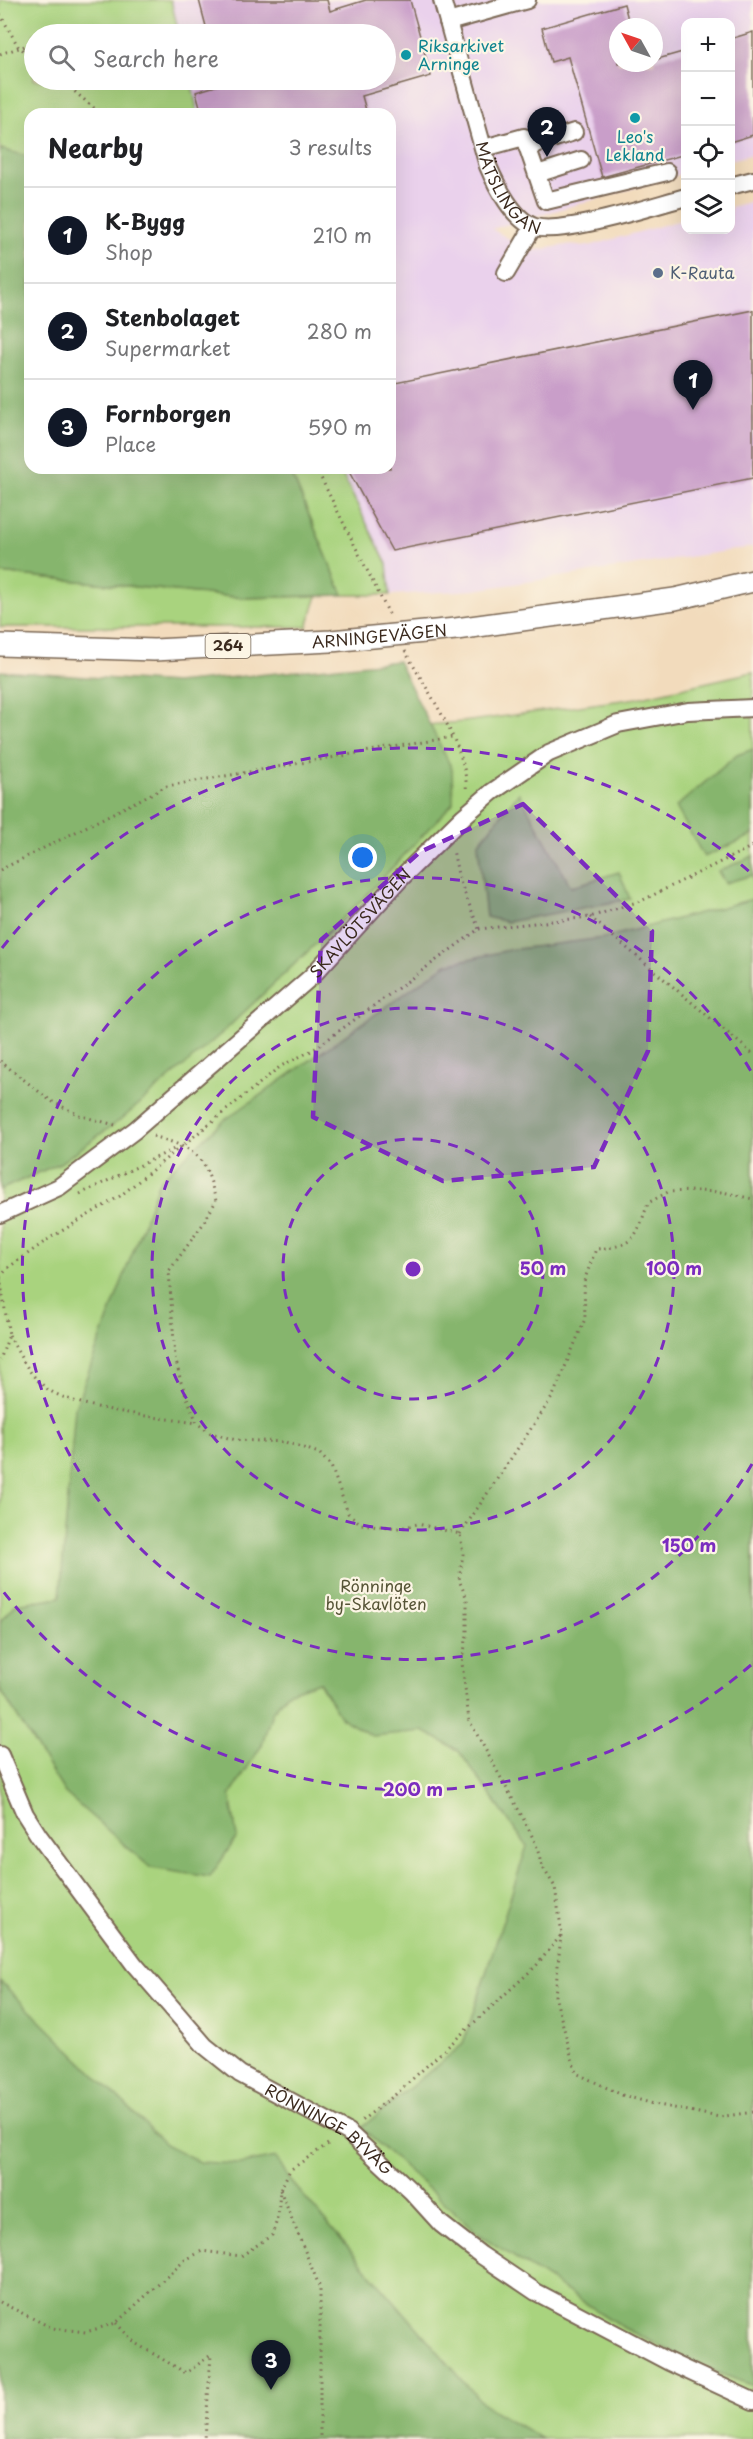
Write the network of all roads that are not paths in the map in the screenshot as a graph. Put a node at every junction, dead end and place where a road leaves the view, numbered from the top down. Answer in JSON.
{"nodes":[{"id":1,"x":442,"y":0,"type":"edge"},
{"id":2,"x":527,"y":0,"type":"edge"},
{"id":3,"x":448,"y":22,"type":"junction"},
{"id":4,"x":574,"y":132,"type":"dead end"},
{"id":5,"x":527,"y":147,"type":"junction"},
{"id":6,"x":484,"y":148,"type":"junction"},
{"id":7,"x":581,"y":160,"type":"dead end"},
{"id":8,"x":667,"y":172,"type":"dead end"},
{"id":9,"x":537,"y":174,"type":"junction"},
{"id":10,"x":753,"y":180,"type":"edge"},
{"id":11,"x":735,"y":185,"type":"edge"},
{"id":12,"x":681,"y":198,"type":"edge"},
{"id":13,"x":533,"y":226,"type":"junction"},
{"id":14,"x":506,"y":273,"type":"dead end"},
{"id":15,"x":753,"y":581,"type":"edge"},
{"id":16,"x":0,"y":645,"type":"edge"},
{"id":17,"x":753,"y":708,"type":"edge"},
{"id":18,"x":0,"y":1215,"type":"edge"},
{"id":19,"x":0,"y":1755,"type":"edge"},
{"id":20,"x":753,"y":2401,"type":"edge"}],
"edges":[{"from":1,"to":3,"type":"street","name":"MÄTSLINGAN"},
{"from":2,"to":3,"type":"street"},
{"from":3,"to":6,"type":"street","name":"MÄTSLINGAN"},
{"from":4,"to":5,"type":"street"},
{"from":5,"to":6,"type":"street"},
{"from":5,"to":9,"type":"street"},
{"from":6,"to":13,"type":"street","name":"MÄTSLINGAN"},
{"from":7,"to":9,"type":"street"},
{"from":8,"to":9,"type":"street"},
{"from":10,"to":11,"type":"street"},
{"from":12,"to":13,"type":"street","name":"MÄTSLINGAN"},
{"from":13,"to":14,"type":"street"},
{"from":15,"to":16,"type":"main road","name":"ARNINGEVÄGEN","number":"264"},
{"from":17,"to":18,"type":"street","name":"SKAVLÖTSVÄGEN"},
{"from":19,"to":20,"type":"street","name":"RÖNNINGE BYVÄG"}]}
